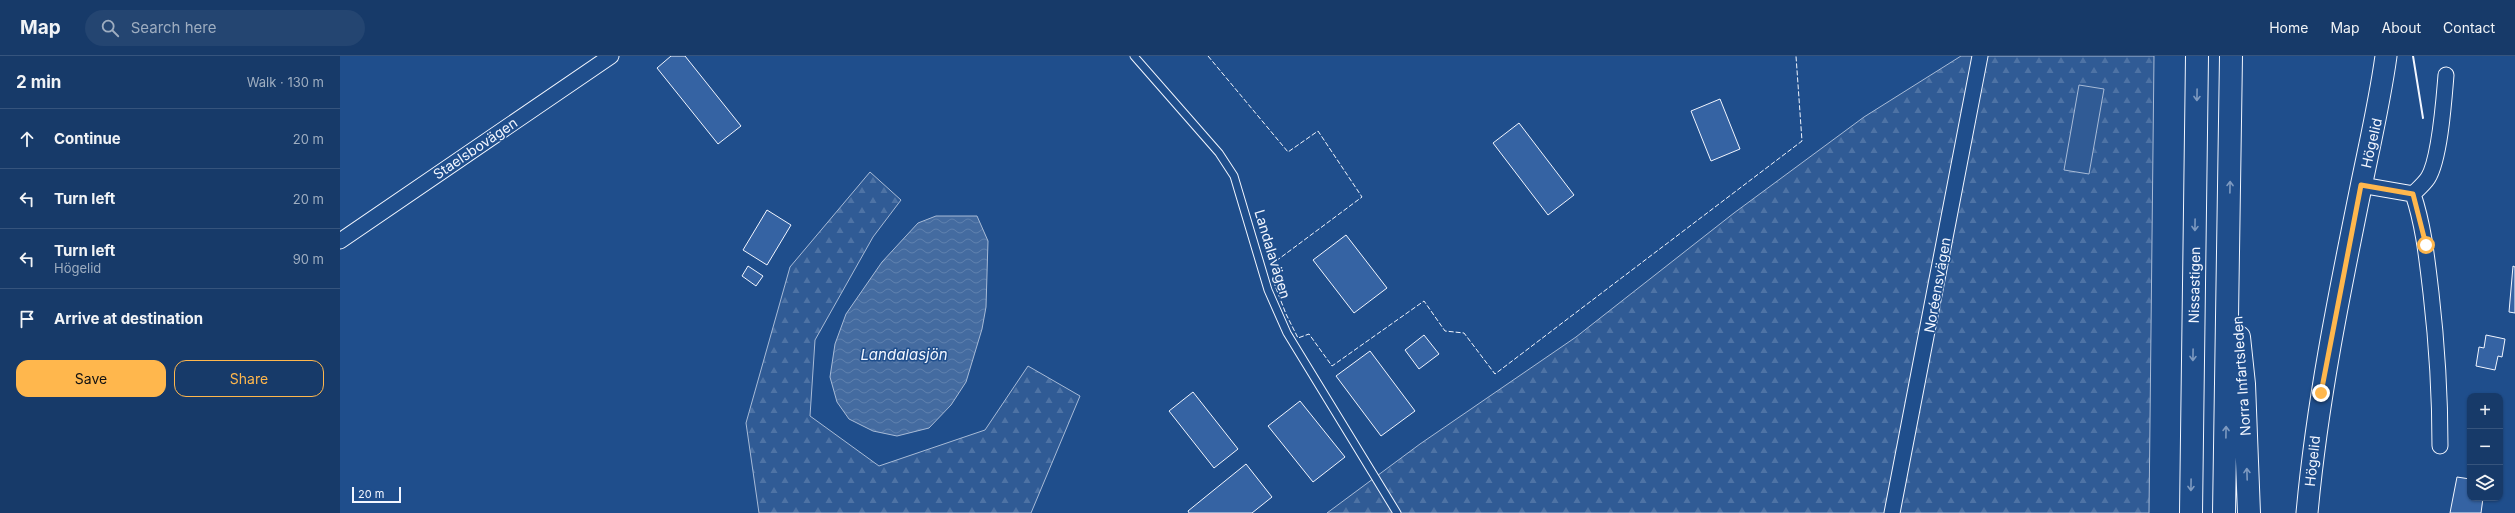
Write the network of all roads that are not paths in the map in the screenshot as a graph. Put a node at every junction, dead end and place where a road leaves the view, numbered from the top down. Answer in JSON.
{"nodes":[{"id":1,"x":611,"y":56,"type":"edge"},
{"id":2,"x":1134,"y":56,"type":"edge"},
{"id":3,"x":1980,"y":56,"type":"edge"},
{"id":4,"x":2197,"y":56,"type":"edge"},
{"id":5,"x":2231,"y":56,"type":"edge"},
{"id":6,"x":2386,"y":56,"type":"edge"},
{"id":7,"x":2446,"y":75,"type":"dead end"},
{"id":8,"x":2361,"y":185,"type":"junction"},
{"id":9,"x":2413,"y":194,"type":"junction"},
{"id":10,"x":2229,"y":240,"type":"junction"},
{"id":11,"x":340,"y":241,"type":"edge"},
{"id":12,"x":2440,"y":446,"type":"dead end"},
{"id":13,"x":1397,"y":513,"type":"edge"},
{"id":14,"x":1892,"y":513,"type":"edge"},
{"id":15,"x":2191,"y":513,"type":"edge"},
{"id":16,"x":2224,"y":513,"type":"edge"},
{"id":17,"x":2249,"y":513,"type":"edge"},
{"id":18,"x":2307,"y":513,"type":"edge"}],
"edges":[{"from":1,"to":11,"type":"street","name":"Staelsbovägen"},
{"from":2,"to":13,"type":"lane","name":"Landalavägen"},
{"from":3,"to":14,"type":"street","name":"Noréensvägen"},
{"from":4,"to":15,"type":"highway","name":"Nissastigen","one_way":true},
{"from":10,"to":5,"type":"highway","one_way":true},
{"from":6,"to":8,"type":"street","name":"Högelid"},
{"from":7,"to":9,"type":"street"},
{"from":8,"to":9,"type":"street"},
{"from":8,"to":18,"type":"street","name":"Högelid"},
{"from":9,"to":12,"type":"street"},
{"from":16,"to":10,"type":"highway","one_way":true},
{"from":17,"to":10,"type":"highway","name":"Norra Infartsleden","one_way":true}]}
